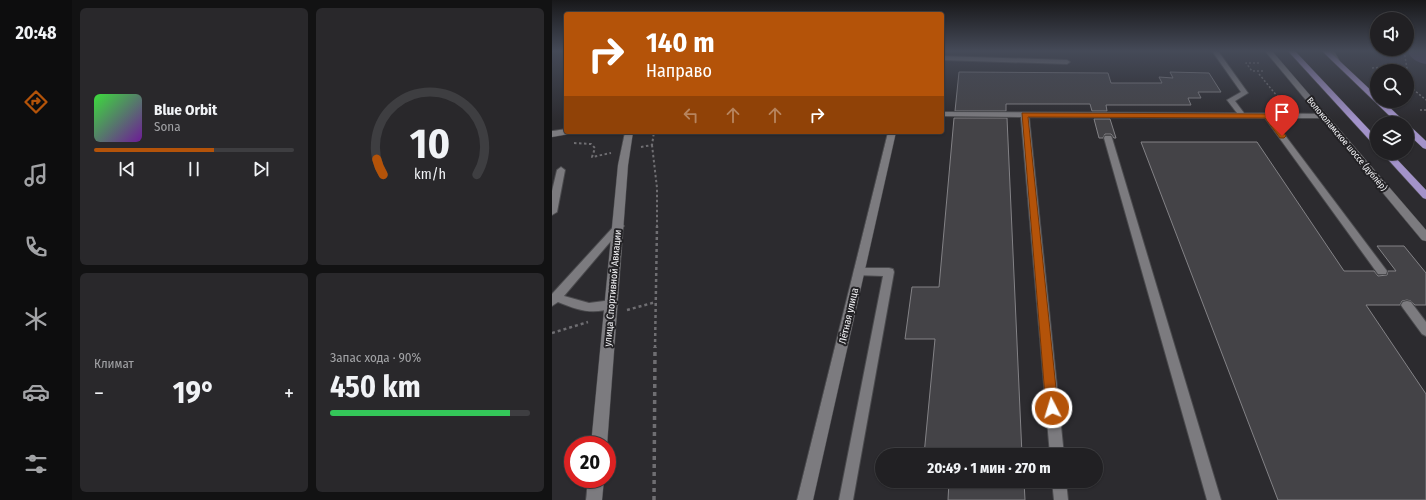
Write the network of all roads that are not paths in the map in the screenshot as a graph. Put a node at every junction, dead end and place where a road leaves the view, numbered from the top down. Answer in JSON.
{"nodes":[{"id":1,"x":1232,"y":74,"type":"edge"},
{"id":2,"x":1288,"y":74,"type":"edge"},
{"id":3,"x":1313,"y":74,"type":"edge"},
{"id":4,"x":1350,"y":74,"type":"edge"},
{"id":5,"x":1370,"y":93,"type":"edge"},
{"id":6,"x":1386,"y":108,"type":"edge"},
{"id":7,"x":944,"y":114,"type":"edge"},
{"id":8,"x":1025,"y":115,"type":"junction"},
{"id":9,"x":1102,"y":115,"type":"junction"},
{"id":10,"x":1242,"y":116,"type":"junction"},
{"id":11,"x":1267,"y":116,"type":"junction"},
{"id":12,"x":1323,"y":116,"type":"junction"},
{"id":13,"x":1395,"y":116,"type":"edge"},
{"id":14,"x":1104,"y":124,"type":"dead end"},
{"id":15,"x":564,"y":132,"type":"edge"},
{"id":16,"x":552,"y":134,"type":"edge"},
{"id":17,"x":629,"y":134,"type":"edge"},
{"id":18,"x":892,"y":134,"type":"edge"},
{"id":19,"x":1414,"y":134,"type":"edge"},
{"id":20,"x":1370,"y":136,"type":"edge"},
{"id":21,"x":1108,"y":138,"type":"dead end"},
{"id":22,"x":1426,"y":145,"type":"edge"},
{"id":23,"x":1393,"y":160,"type":"edge"},
{"id":24,"x":561,"y":170,"type":"dead end"},
{"id":25,"x":1426,"y":196,"type":"edge"},
{"id":26,"x":552,"y":212,"type":"edge"},
{"id":27,"x":619,"y":226,"type":"junction"},
{"id":28,"x":1426,"y":237,"type":"edge"},
{"id":29,"x":1382,"y":271,"type":"dead end"},
{"id":30,"x":859,"y":272,"type":"junction"},
{"id":31,"x":554,"y":299,"type":"edge"},
{"id":32,"x":612,"y":304,"type":"junction"},
{"id":33,"x":1407,"y":305,"type":"dead end"},
{"id":34,"x":1426,"y":331,"type":"edge"},
{"id":35,"x":600,"y":436,"type":"edge"},
{"id":36,"x":1056,"y":448,"type":"edge"},
{"id":37,"x":595,"y":488,"type":"edge"},
{"id":38,"x":1060,"y":488,"type":"edge"},
{"id":39,"x":594,"y":500,"type":"edge"},
{"id":40,"x":806,"y":500,"type":"edge"},
{"id":41,"x":846,"y":500,"type":"edge"},
{"id":42,"x":1061,"y":500,"type":"edge"},
{"id":43,"x":1214,"y":500,"type":"edge"}],
"edges":[{"from":1,"to":10,"type":"lane"},
{"from":2,"to":12,"type":"street","name":"Волоколамское шоссе (дублёр)"},
{"from":3,"to":20,"type":"main road"},
{"from":4,"to":5,"type":"main road"},
{"from":6,"to":13,"type":"main road"},
{"from":7,"to":8,"type":"lane"},
{"from":8,"to":9,"type":"lane"},
{"from":8,"to":36,"type":"lane"},
{"from":9,"to":10,"type":"lane"},
{"from":9,"to":14,"type":"lane"},
{"from":10,"to":11,"type":"lane"},
{"from":11,"to":12,"type":"lane"},
{"from":11,"to":29,"type":"lane"},
{"from":12,"to":28,"type":"street","name":"Волоколамское шоссе (дублёр)"},
{"from":15,"to":16,"type":"street"},
{"from":17,"to":27,"type":"street","name":"улица Спортивной Авиации"},
{"from":18,"to":30,"type":"street","name":"Лётная улица"},
{"from":19,"to":22,"type":"main road"},
{"from":21,"to":43,"type":"lane"},
{"from":23,"to":25,"type":"main road"},
{"from":24,"to":26,"type":"lane"},
{"from":27,"to":31,"type":"lane"},
{"from":27,"to":32,"type":"street","name":"улица Спортивной Авиации"},
{"from":30,"to":40,"type":"street","name":"Лётная улица"},
{"from":30,"to":41,"type":"lane"},
{"from":31,"to":32,"type":"lane"},
{"from":32,"to":35,"type":"street","name":"улица Спортивной Авиации"},
{"from":33,"to":34,"type":"lane"},
{"from":37,"to":39,"type":"street"},
{"from":38,"to":42,"type":"lane"}]}
